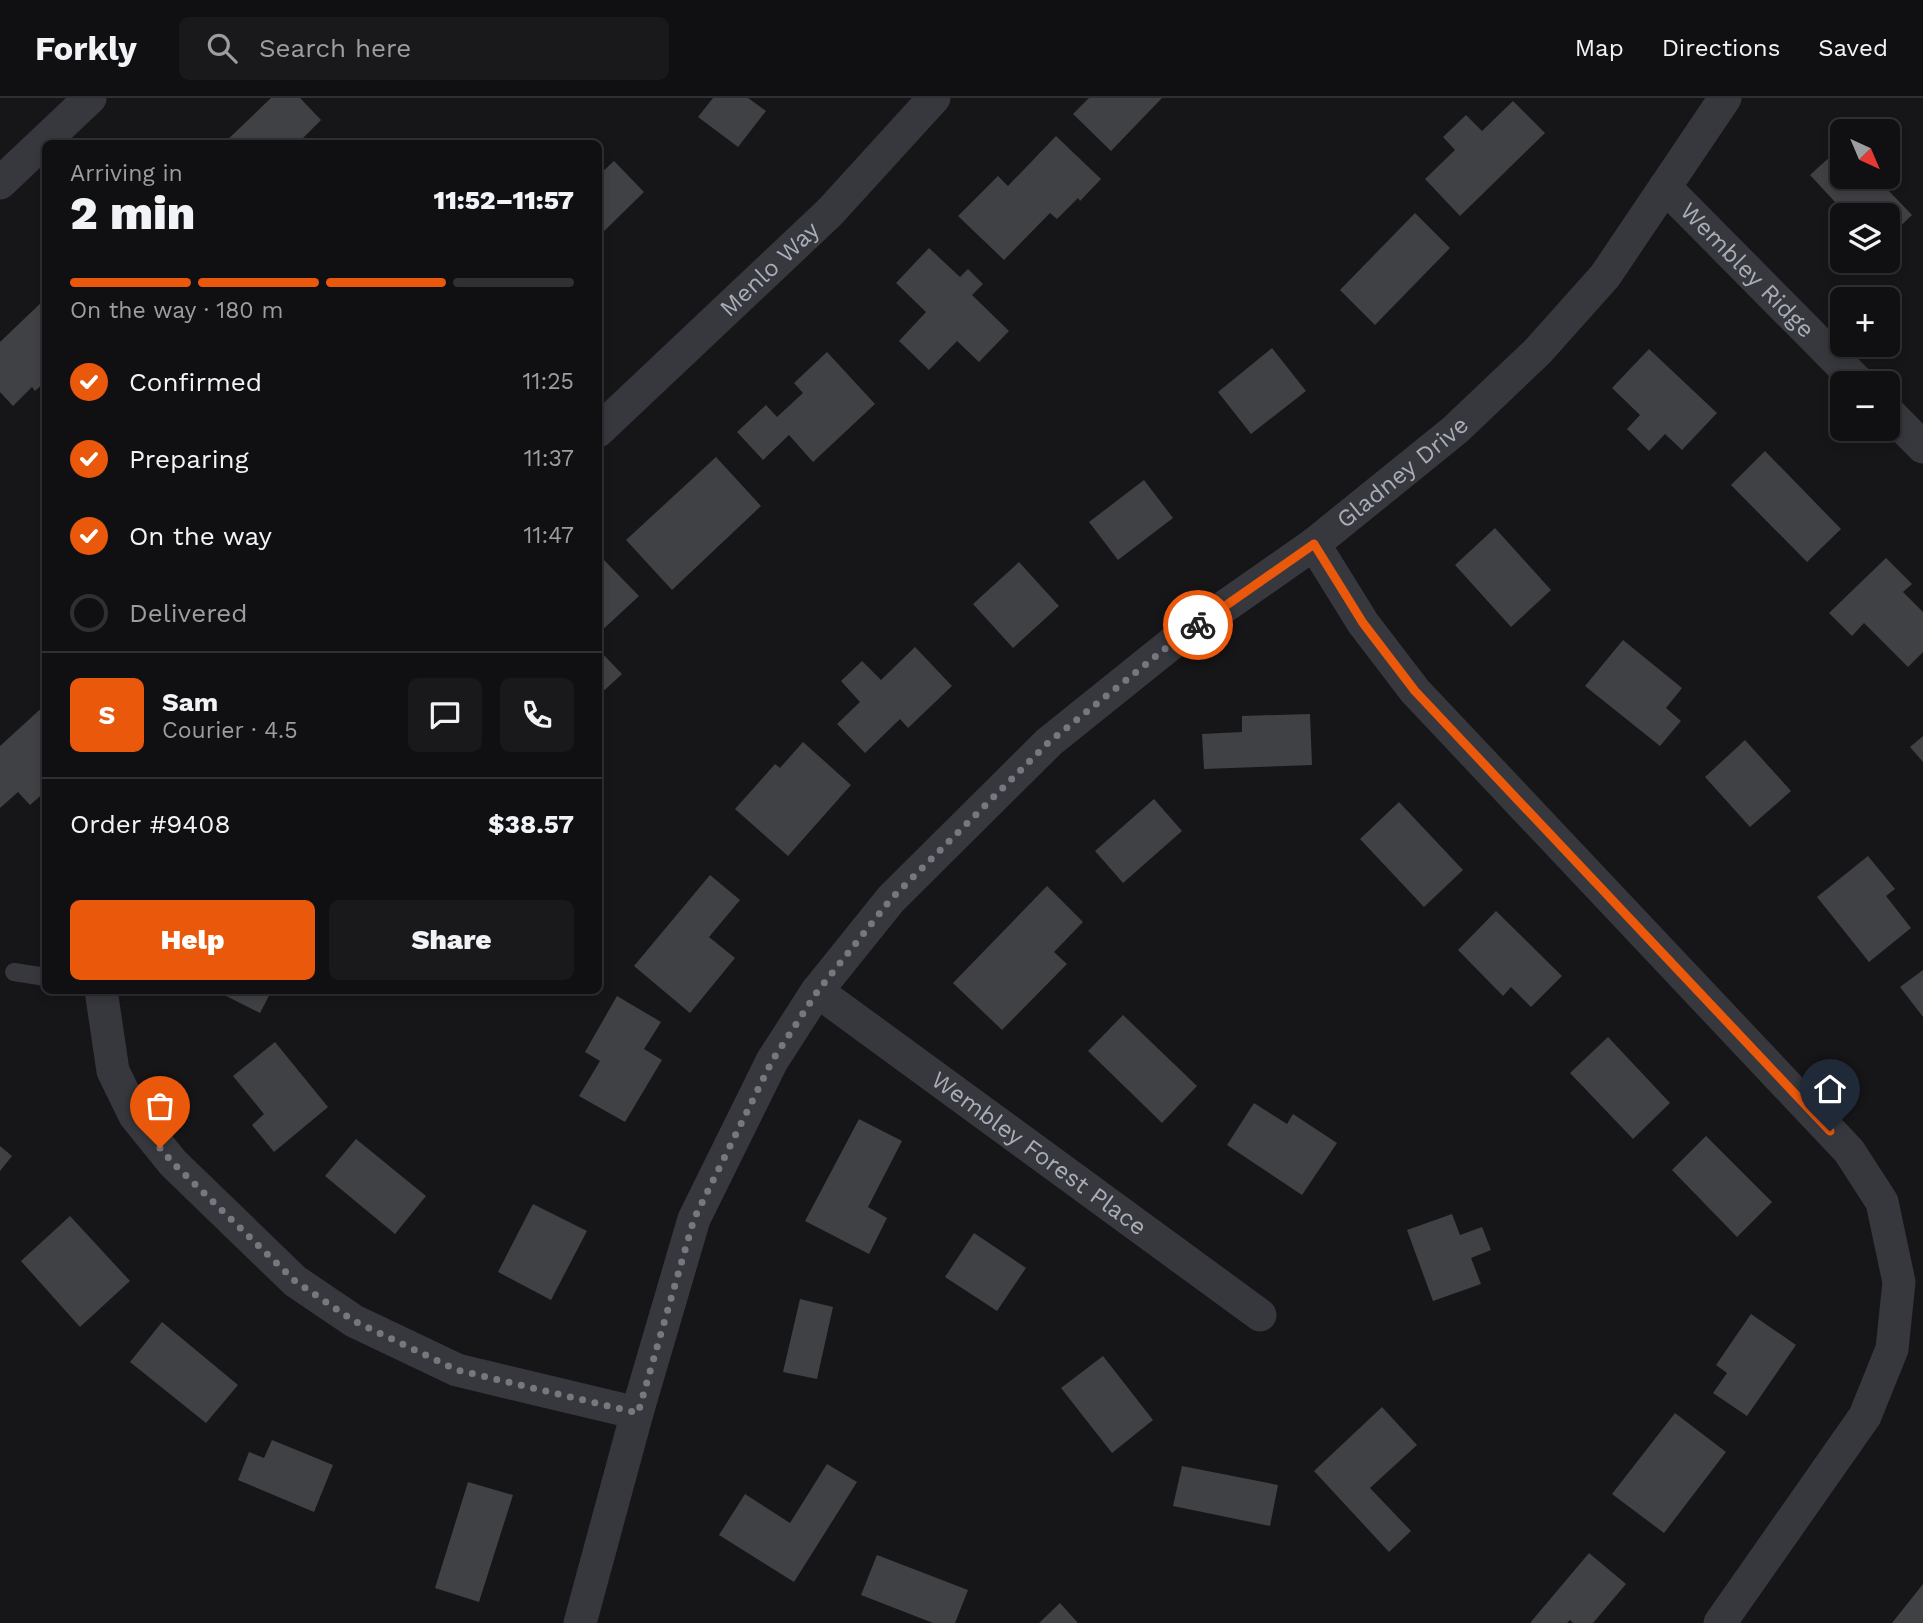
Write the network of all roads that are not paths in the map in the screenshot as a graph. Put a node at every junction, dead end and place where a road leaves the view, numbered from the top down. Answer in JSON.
{"nodes":[{"id":1,"x":90,"y":98,"type":"edge"},
{"id":2,"x":934,"y":98,"type":"edge"},
{"id":3,"x":1725,"y":98,"type":"edge"},
{"id":4,"x":46,"y":140,"type":"edge"},
{"id":5,"x":42,"y":143,"type":"edge"},
{"id":6,"x":0,"y":183,"type":"edge"},
{"id":7,"x":1665,"y":187,"type":"junction"},
{"id":8,"x":1847,"y":371,"type":"edge"},
{"id":9,"x":1900,"y":424,"type":"edge"},
{"id":10,"x":602,"y":427,"type":"edge"},
{"id":11,"x":1923,"y":447,"type":"edge"},
{"id":12,"x":1314,"y":544,"type":"junction"},
{"id":13,"x":14,"y":972,"type":"dead end"},
{"id":14,"x":42,"y":976,"type":"edge"},
{"id":15,"x":817,"y":992,"type":"junction"},
{"id":16,"x":102,"y":994,"type":"edge"},
{"id":17,"x":1260,"y":1315,"type":"dead end"},
{"id":18,"x":638,"y":1413,"type":"junction"},
{"id":19,"x":580,"y":1623,"type":"edge"},
{"id":20,"x":1720,"y":1623,"type":"edge"}],
"edges":[{"from":1,"to":4,"type":"street"},
{"from":2,"to":10,"type":"street","name":"Menlo Way"},
{"from":3,"to":7,"type":"street","name":"Gladney Drive"},
{"from":5,"to":6,"type":"street"},
{"from":7,"to":8,"type":"street","name":"Wembley Ridge"},
{"from":7,"to":12,"type":"street","name":"Gladney Drive"},
{"from":9,"to":11,"type":"street"},
{"from":12,"to":15,"type":"street","name":"Gladney Drive"},
{"from":12,"to":20,"type":"street"},
{"from":13,"to":14,"type":"lane"},
{"from":15,"to":17,"type":"street","name":"Wembley Forest Place"},
{"from":15,"to":18,"type":"street","name":"Gladney Drive"},
{"from":16,"to":18,"type":"street"},
{"from":18,"to":19,"type":"street","name":"Gladney Drive"}]}
